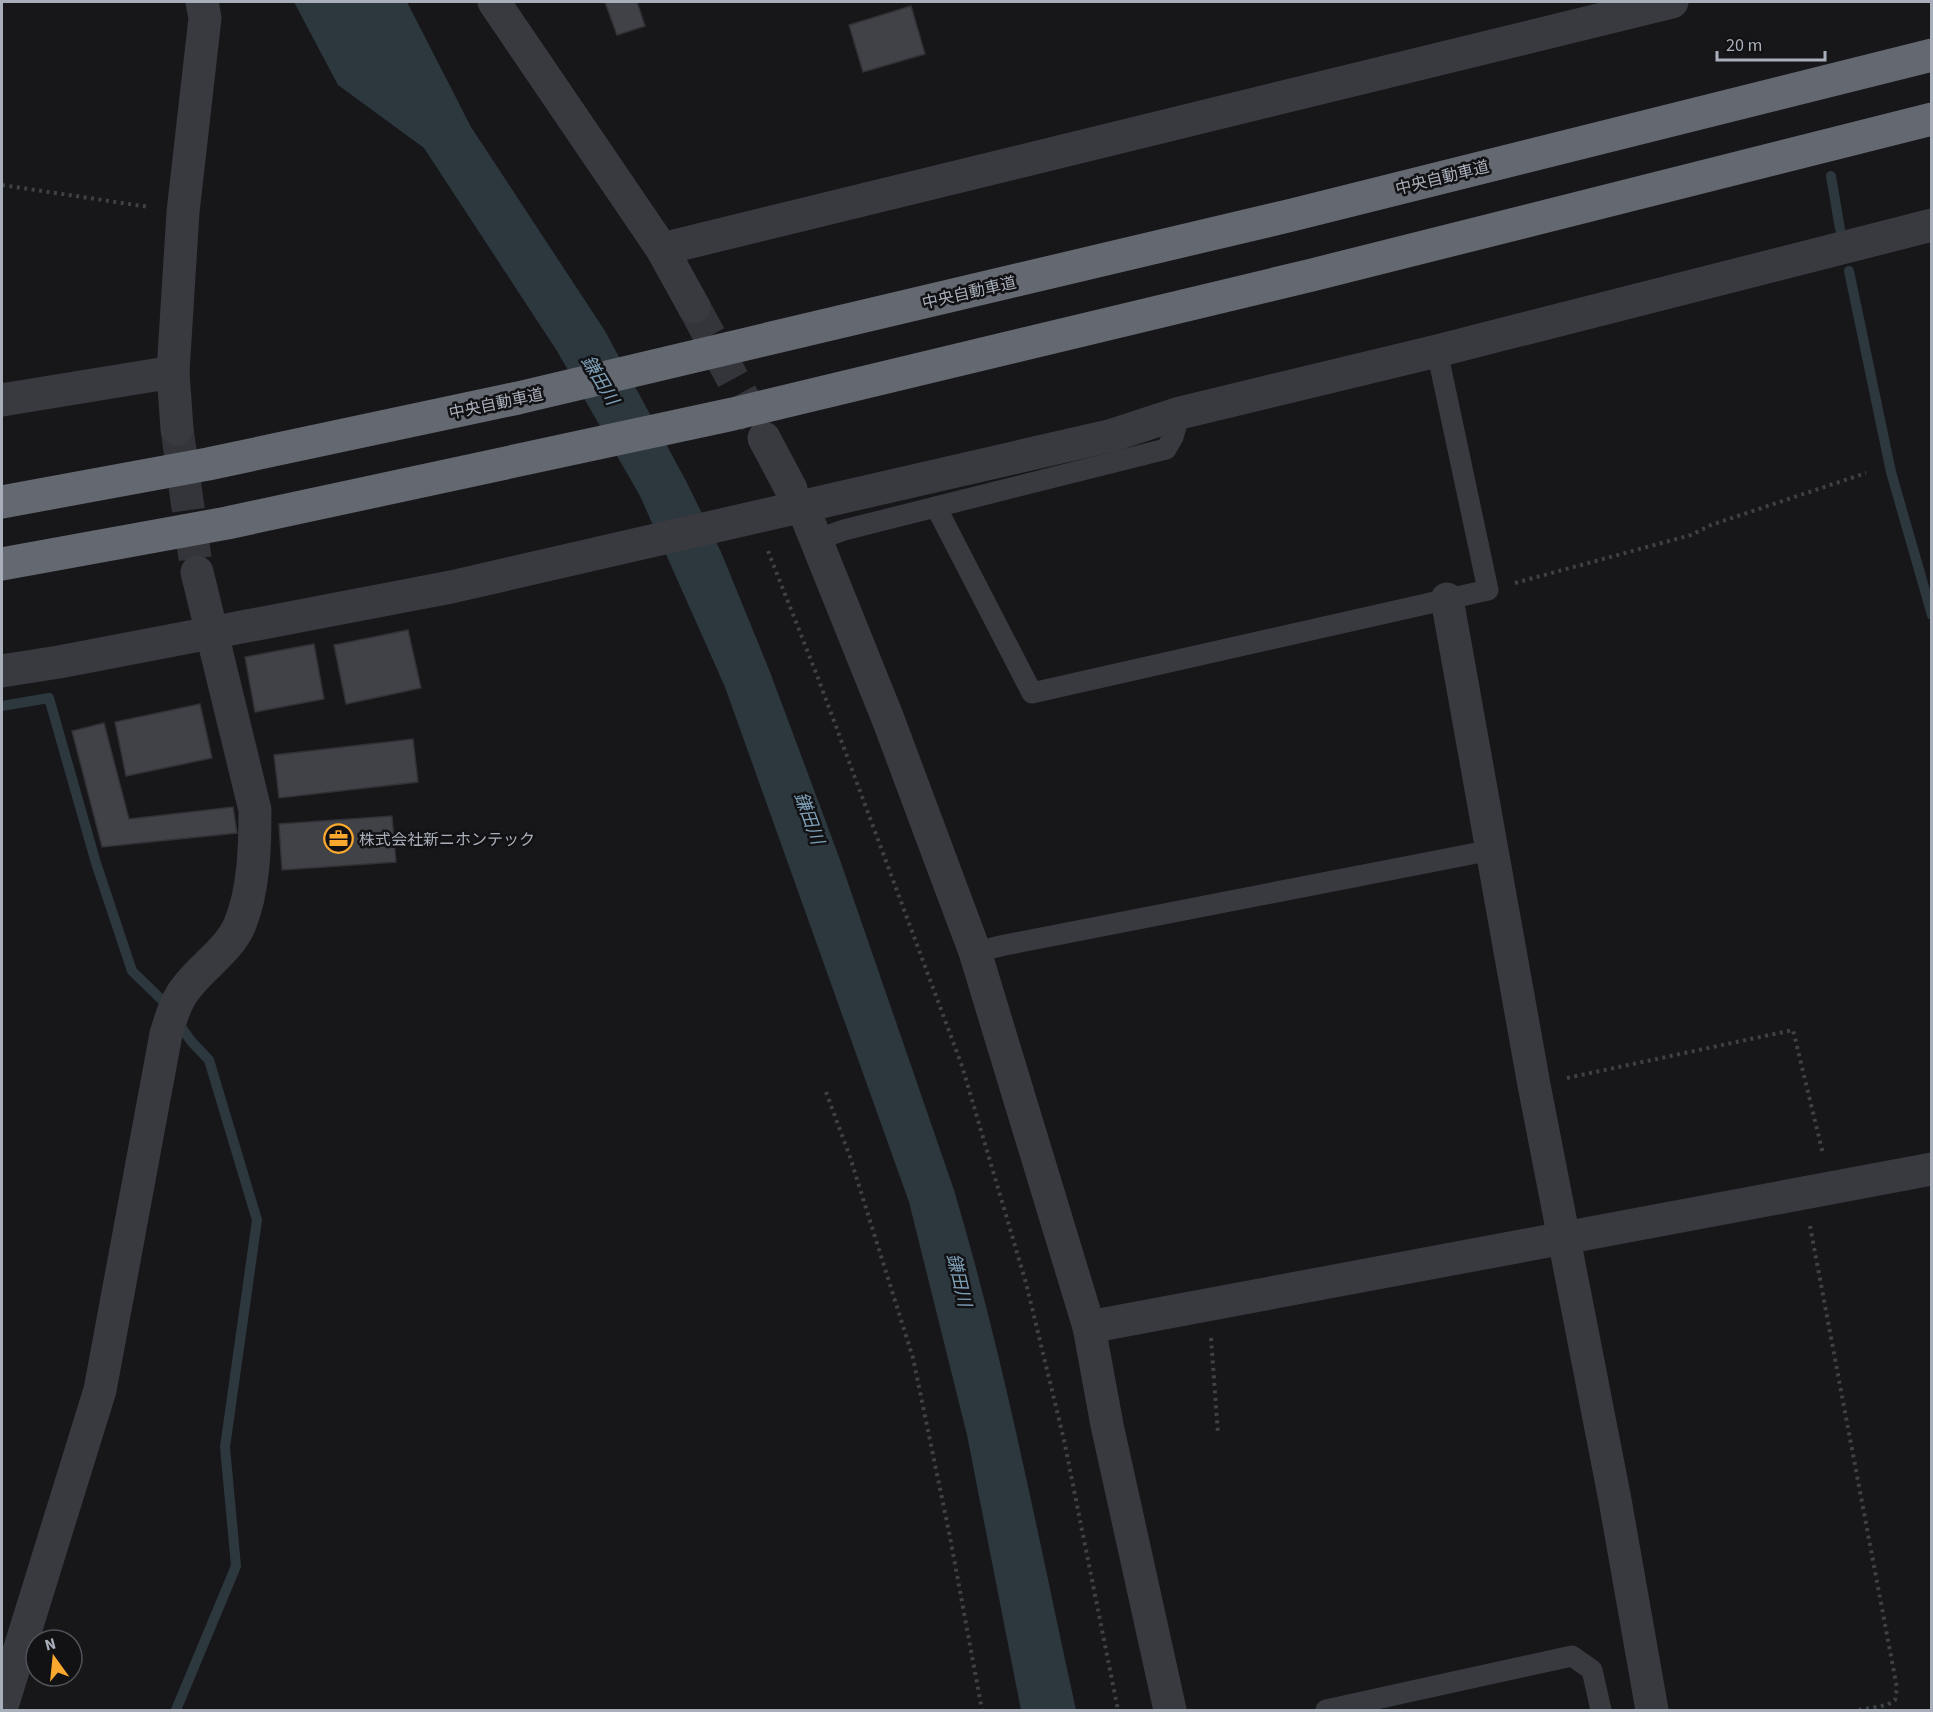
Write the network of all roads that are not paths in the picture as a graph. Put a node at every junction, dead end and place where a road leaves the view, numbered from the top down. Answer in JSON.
{"nodes":[{"id":1,"x":202,"y":2,"type":"edge"},
{"id":2,"x":494,"y":2,"type":"edge"},
{"id":3,"x":1672,"y":2,"type":"edge"},
{"id":4,"x":1932,"y":55,"type":"edge"},
{"id":5,"x":1932,"y":119,"type":"edge"},
{"id":6,"x":1932,"y":225,"type":"edge"},
{"id":7,"x":662,"y":249,"type":"junction"},
{"id":8,"x":694,"y":307,"type":"tunnel mouth"},
{"id":9,"x":1437,"y":351,"type":"junction"},
{"id":10,"x":173,"y":372,"type":"junction"},
{"id":11,"x":2,"y":400,"type":"edge"},
{"id":12,"x":1180,"y":413,"type":"junction"},
{"id":13,"x":177,"y":429,"type":"tunnel mouth"},
{"id":14,"x":764,"y":438,"type":"tunnel mouth"},
{"id":15,"x":791,"y":489,"type":"dead end"},
{"id":16,"x":2,"y":502,"type":"edge"},
{"id":17,"x":936,"y":507,"type":"junction"},
{"id":18,"x":812,"y":530,"type":"joint"},
{"id":19,"x":2,"y":564,"type":"edge"},
{"id":20,"x":197,"y":572,"type":"tunnel mouth"},
{"id":21,"x":1447,"y":599,"type":"junction"},
{"id":22,"x":213,"y":633,"type":"junction"},
{"id":23,"x":2,"y":671,"type":"edge"},
{"id":24,"x":1492,"y":850,"type":"junction"},
{"id":25,"x":975,"y":952,"type":"junction"},
{"id":26,"x":1932,"y":1169,"type":"edge"},
{"id":27,"x":1563,"y":1238,"type":"junction"},
{"id":28,"x":1089,"y":1327,"type":"junction"},
{"id":29,"x":2,"y":1706,"type":"edge"},
{"id":30,"x":1170,"y":1710,"type":"edge"},
{"id":31,"x":1326,"y":1710,"type":"edge"},
{"id":32,"x":1600,"y":1710,"type":"edge"},
{"id":33,"x":1652,"y":1710,"type":"edge"}],
"edges":[{"from":1,"to":10,"type":"street"},
{"from":2,"to":7,"type":"street"},
{"from":3,"to":7,"type":"street"},
{"from":4,"to":16,"type":"highway","name":"中央自動車道"},
{"from":5,"to":19,"type":"highway"},
{"from":6,"to":9,"type":"street"},
{"from":7,"to":8,"type":"street"},
{"from":9,"to":12,"type":"street"},
{"from":9,"to":21,"type":"lane"},
{"from":10,"to":11,"type":"street"},
{"from":10,"to":13,"type":"street"},
{"from":12,"to":17,"type":"lane"},
{"from":12,"to":22,"type":"street","bridge":true},
{"from":14,"to":15,"type":"street"},
{"from":17,"to":18,"type":"lane"},
{"from":17,"to":21,"type":"lane"},
{"from":18,"to":25,"type":"street"},
{"from":20,"to":22,"type":"street"},
{"from":21,"to":24,"type":"street"},
{"from":22,"to":23,"type":"street"},
{"from":22,"to":29,"type":"street"},
{"from":24,"to":25,"type":"lane"},
{"from":24,"to":27,"type":"street"},
{"from":25,"to":28,"type":"street"},
{"from":26,"to":27,"type":"street"},
{"from":27,"to":28,"type":"street"},
{"from":27,"to":33,"type":"street"},
{"from":28,"to":30,"type":"street"},
{"from":31,"to":32,"type":"lane"}]}
